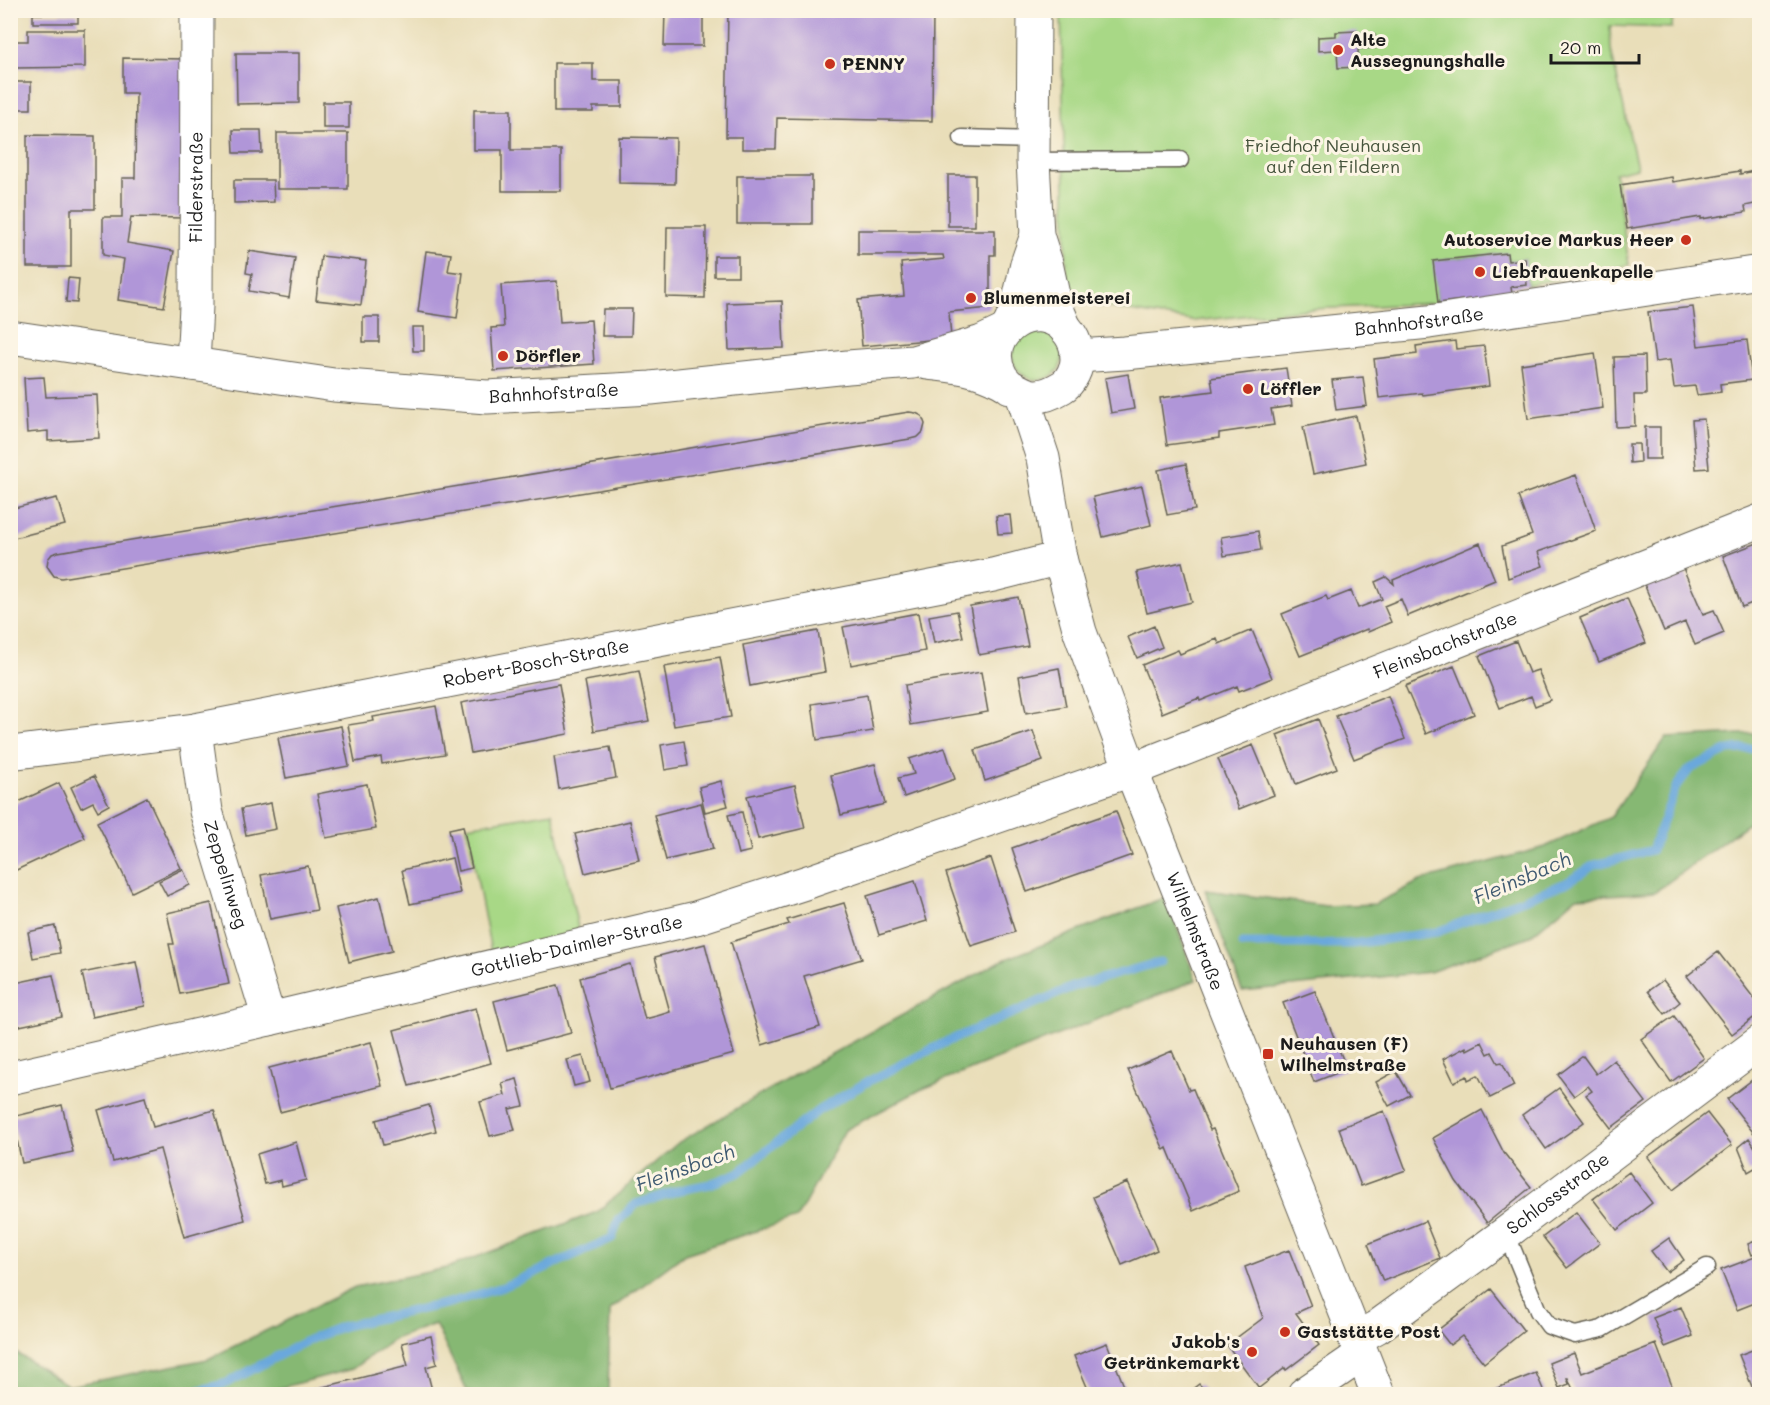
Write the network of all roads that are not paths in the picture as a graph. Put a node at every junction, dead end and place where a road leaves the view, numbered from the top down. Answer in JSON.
{"nodes":[{"id":1,"x":197,"y":10,"type":"edge"},
{"id":2,"x":1034,"y":10,"type":"edge"},
{"id":3,"x":962,"y":138,"type":"dead end"},
{"id":4,"x":1033,"y":150,"type":"junction"},
{"id":5,"x":1180,"y":160,"type":"dead end"},
{"id":6,"x":1037,"y":236,"type":"junction"},
{"id":7,"x":1760,"y":272,"type":"edge"},
{"id":8,"x":1006,"y":330,"type":"junction"},
{"id":9,"x":10,"y":337,"type":"edge"},
{"id":10,"x":1071,"y":342,"type":"junction"},
{"id":11,"x":913,"y":362,"type":"junction"},
{"id":12,"x":193,"y":364,"type":"junction"},
{"id":13,"x":1057,"y":390,"type":"junction"},
{"id":14,"x":1016,"y":391,"type":"junction"},
{"id":15,"x":1043,"y":458,"type":"junction"},
{"id":16,"x":1760,"y":521,"type":"edge"},
{"id":17,"x":1060,"y":558,"type":"junction"},
{"id":18,"x":195,"y":730,"type":"junction"},
{"id":19,"x":10,"y":753,"type":"edge"},
{"id":20,"x":1131,"y":770,"type":"junction"},
{"id":21,"x":269,"y":1019,"type":"junction"},
{"id":22,"x":1760,"y":1042,"type":"edge"},
{"id":23,"x":10,"y":1077,"type":"edge"},
{"id":24,"x":1506,"y":1233,"type":"junction"},
{"id":25,"x":1707,"y":1267,"type":"dead end"},
{"id":26,"x":1358,"y":1347,"type":"junction"},
{"id":27,"x":1304,"y":1395,"type":"edge"},
{"id":28,"x":1377,"y":1395,"type":"edge"}],
"edges":[{"from":1,"to":12,"type":"street","name":"Filderstraße"},
{"from":2,"to":4,"type":"street"},
{"from":3,"to":4,"type":"lane"},
{"from":4,"to":5,"type":"lane"},
{"from":4,"to":6,"type":"street"},
{"from":6,"to":8,"type":"street"},
{"from":6,"to":10,"type":"street"},
{"from":7,"to":10,"type":"street","name":"Bahnhofstraße"},
{"from":8,"to":10,"type":"street","name":"Bahnhofstraße"},
{"from":8,"to":11,"type":"street","name":"Bahnhofstraße"},
{"from":8,"to":14,"type":"street"},
{"from":9,"to":12,"type":"street","name":"Bahnhofstraße"},
{"from":10,"to":13,"type":"street"},
{"from":11,"to":12,"type":"street","name":"Bahnhofstraße"},
{"from":11,"to":14,"type":"street","name":"Bahnhofstraße"},
{"from":13,"to":14,"type":"street","name":"Bahnhofstraße"},
{"from":13,"to":15,"type":"street","name":"Wilhelmstraße"},
{"from":14,"to":15,"type":"street","name":"Wilhelmstraße"},
{"from":15,"to":17,"type":"street","name":"Wilhelmstraße"},
{"from":16,"to":20,"type":"street","name":"Fleinsbachstraße"},
{"from":17,"to":18,"type":"street","name":"Robert-Bosch-Straße"},
{"from":17,"to":20,"type":"street","name":"Wilhelmstraße"},
{"from":18,"to":19,"type":"street","name":"Robert-Bosch-Straße"},
{"from":18,"to":21,"type":"street","name":"Zeppelinweg"},
{"from":20,"to":21,"type":"street","name":"Gottlieb-Daimler-Straße"},
{"from":20,"to":26,"type":"street","name":"Wilhelmstraße"},
{"from":21,"to":23,"type":"street","name":"Gottlieb-Daimler-Straße"},
{"from":22,"to":24,"type":"street","name":"Schlossstraße"},
{"from":24,"to":25,"type":"lane"},
{"from":24,"to":26,"type":"street","name":"Schlossstraße"},
{"from":26,"to":27,"type":"street","name":"Schlossstraße"},
{"from":26,"to":28,"type":"street","name":"Wilhelmstraße"}]}
